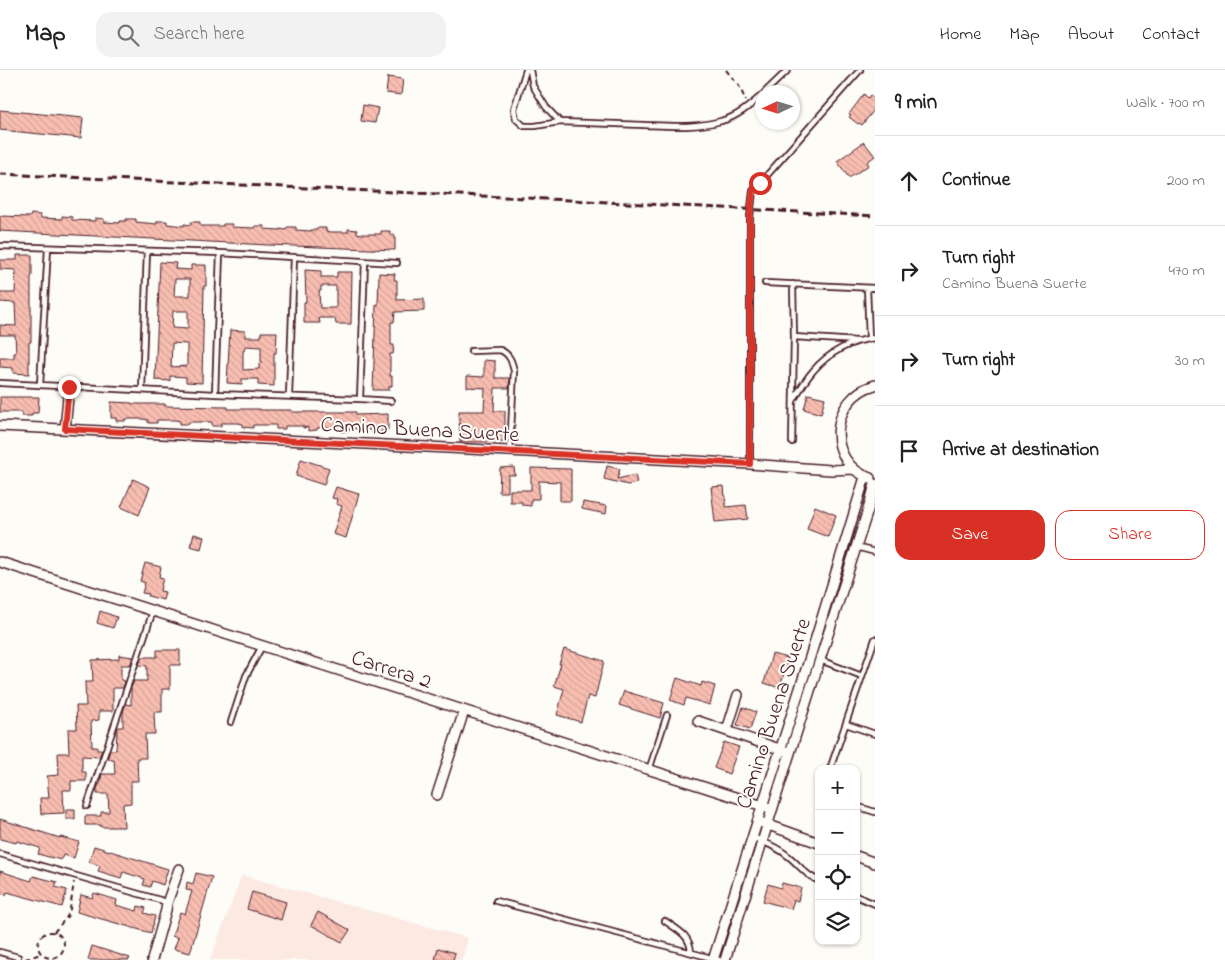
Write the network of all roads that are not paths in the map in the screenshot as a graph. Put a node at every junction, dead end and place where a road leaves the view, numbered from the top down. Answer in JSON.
{"nodes":[{"id":1,"x":528,"y":70,"type":"edge"},
{"id":2,"x":788,"y":70,"type":"edge"},
{"id":3,"x":860,"y":70,"type":"edge"},
{"id":4,"x":784,"y":73,"type":"edge"},
{"id":5,"x":773,"y":85,"type":"edge"},
{"id":6,"x":755,"y":102,"type":"edge"},
{"id":7,"x":560,"y":122,"type":"junction"},
{"id":8,"x":0,"y":246,"type":"edge"},
{"id":9,"x":48,"y":248,"type":"junction"},
{"id":10,"x":147,"y":251,"type":"junction"},
{"id":11,"x":220,"y":253,"type":"junction"},
{"id":12,"x":294,"y":257,"type":"junction"},
{"id":13,"x":365,"y":261,"type":"junction"},
{"id":14,"x":397,"y":263,"type":"dead end"},
{"id":15,"x":764,"y":283,"type":"dead end"},
{"id":16,"x":793,"y":284,"type":"junction"},
{"id":17,"x":867,"y":288,"type":"junction"},
{"id":18,"x":875,"y":288,"type":"edge"},
{"id":19,"x":794,"y":337,"type":"junction"},
{"id":20,"x":868,"y":338,"type":"junction"},
{"id":21,"x":875,"y":338,"type":"edge"},
{"id":22,"x":858,"y":341,"type":"junction"},
{"id":23,"x":471,"y":351,"type":"dead end"},
{"id":24,"x":0,"y":383,"type":"edge"},
{"id":25,"x":40,"y":384,"type":"junction"},
{"id":26,"x":875,"y":384,"type":"edge"},
{"id":27,"x":69,"y":387,"type":"junction"},
{"id":28,"x":142,"y":390,"type":"junction"},
{"id":29,"x":215,"y":394,"type":"junction"},
{"id":30,"x":289,"y":396,"type":"junction"},
{"id":31,"x":360,"y":399,"type":"junction"},
{"id":32,"x":391,"y":401,"type":"dead end"},
{"id":33,"x":792,"y":402,"type":"junction"},
{"id":34,"x":0,"y":426,"type":"edge"},
{"id":35,"x":65,"y":429,"type":"junction"},
{"id":36,"x":792,"y":442,"type":"dead end"},
{"id":37,"x":510,"y":452,"type":"junction"},
{"id":38,"x":750,"y":464,"type":"junction"},
{"id":39,"x":854,"y":469,"type":"junction"},
{"id":40,"x":865,"y":477,"type":"junction"},
{"id":41,"x":875,"y":480,"type":"edge"},
{"id":42,"x":875,"y":484,"type":"edge"},
{"id":43,"x":856,"y":547,"type":"junction"},
{"id":44,"x":875,"y":552,"type":"edge"},
{"id":45,"x":0,"y":562,"type":"edge"},
{"id":46,"x":153,"y":611,"type":"junction"},
{"id":47,"x":875,"y":639,"type":"edge"},
{"id":48,"x":262,"y":646,"type":"junction"},
{"id":49,"x":810,"y":657,"type":"junction"},
{"id":50,"x":820,"y":660,"type":"junction"},
{"id":51,"x":862,"y":676,"type":"junction"},
{"id":52,"x":738,"y":695,"type":"dead end"},
{"id":53,"x":464,"y":710,"type":"junction"},
{"id":54,"x":667,"y":715,"type":"dead end"},
{"id":55,"x":698,"y":721,"type":"dead end"},
{"id":56,"x":232,"y":722,"type":"dead end"},
{"id":57,"x":846,"y":724,"type":"junction"},
{"id":58,"x":727,"y":730,"type":"junction"},
{"id":59,"x":875,"y":734,"type":"edge"},
{"id":60,"x":780,"y":749,"type":"junction"},
{"id":61,"x":790,"y":752,"type":"junction"},
{"id":62,"x":831,"y":765,"type":"edge"},
{"id":63,"x":649,"y":770,"type":"junction"},
{"id":64,"x":437,"y":795,"type":"dead end"},
{"id":65,"x":87,"y":806,"type":"dead end"},
{"id":66,"x":860,"y":807,"type":"edge"},
{"id":67,"x":767,"y":808,"type":"junction"},
{"id":68,"x":875,"y":812,"type":"edge"},
{"id":69,"x":763,"y":823,"type":"junction"},
{"id":70,"x":752,"y":837,"type":"junction"},
{"id":71,"x":762,"y":841,"type":"junction"},
{"id":72,"x":815,"y":842,"type":"edge"},
{"id":73,"x":0,"y":854,"type":"edge"},
{"id":74,"x":860,"y":857,"type":"edge"},
{"id":75,"x":875,"y":863,"type":"edge"},
{"id":76,"x":179,"y":869,"type":"dead end"},
{"id":77,"x":815,"y":879,"type":"edge"},
{"id":78,"x":860,"y":898,"type":"edge"},
{"id":79,"x":496,"y":901,"type":"dead end"},
{"id":80,"x":166,"y":904,"type":"junction"},
{"id":81,"x":875,"y":904,"type":"edge"},
{"id":82,"x":665,"y":921,"type":"dead end"},
{"id":83,"x":0,"y":952,"type":"edge"},
{"id":84,"x":691,"y":952,"type":"junction"},
{"id":85,"x":18,"y":957,"type":"road end"},
{"id":86,"x":715,"y":959,"type":"edge"},
{"id":87,"x":152,"y":960,"type":"edge"},
{"id":88,"x":725,"y":960,"type":"edge"}],
"edges":[{"from":1,"to":7,"type":"lane"},
{"from":1,"to":7,"type":"lane"},
{"from":2,"to":4,"type":"lane"},
{"from":3,"to":38,"type":"lane"},
{"from":4,"to":5,"type":"lane"},
{"from":6,"to":7,"type":"lane"},
{"from":8,"to":9,"type":"lane"},
{"from":9,"to":10,"type":"lane"},
{"from":9,"to":25,"type":"lane"},
{"from":10,"to":11,"type":"lane"},
{"from":10,"to":28,"type":"lane"},
{"from":11,"to":12,"type":"lane"},
{"from":11,"to":29,"type":"lane"},
{"from":12,"to":13,"type":"lane"},
{"from":12,"to":30,"type":"lane"},
{"from":13,"to":14,"type":"lane"},
{"from":13,"to":31,"type":"lane"},
{"from":15,"to":16,"type":"lane"},
{"from":16,"to":17,"type":"lane"},
{"from":16,"to":19,"type":"lane"},
{"from":17,"to":18,"type":"lane"},
{"from":17,"to":20,"type":"lane"},
{"from":19,"to":22,"type":"lane"},
{"from":19,"to":33,"type":"lane"},
{"from":20,"to":21,"type":"lane"},
{"from":20,"to":22,"type":"lane"},
{"from":22,"to":33,"type":"lane"},
{"from":23,"to":37,"type":"lane"},
{"from":24,"to":25,"type":"lane"},
{"from":25,"to":27,"type":"lane"},
{"from":26,"to":39,"type":"street"},
{"from":27,"to":28,"type":"lane"},
{"from":27,"to":35,"type":"street"},
{"from":28,"to":29,"type":"lane"},
{"from":29,"to":30,"type":"lane"},
{"from":30,"to":31,"type":"lane"},
{"from":31,"to":32,"type":"lane"},
{"from":33,"to":36,"type":"lane"},
{"from":34,"to":35,"type":"street","name":"Camino Buena Suerte"},
{"from":35,"to":37,"type":"street","name":"Camino Buena Suerte"},
{"from":37,"to":38,"type":"street","name":"Camino Buena Suerte"},
{"from":38,"to":39,"type":"street","name":"Camino Buena Suerte"},
{"from":39,"to":40,"type":"street"},
{"from":40,"to":41,"type":"street"},
{"from":40,"to":49,"type":"street","name":"Camino Buena Suerte"},
{"from":42,"to":43,"type":"street","name":"Camino Buena Suerte"},
{"from":43,"to":44,"type":"lane"},
{"from":43,"to":50,"type":"street","name":"Camino Buena Suerte"},
{"from":45,"to":46,"type":"street","name":"Carrera 2"},
{"from":46,"to":48,"type":"street","name":"Carrera 2"},
{"from":46,"to":65,"type":"lane"},
{"from":47,"to":51,"type":"lane"},
{"from":48,"to":53,"type":"street","name":"Carrera 2"},
{"from":48,"to":56,"type":"lane"},
{"from":49,"to":50,"type":"street"},
{"from":49,"to":60,"type":"street","name":"Camino Buena Suerte"},
{"from":50,"to":51,"type":"lane"},
{"from":50,"to":61,"type":"street","name":"Camino Buena Suerte"},
{"from":51,"to":57,"type":"lane"},
{"from":52,"to":58,"type":"street"},
{"from":53,"to":63,"type":"street","name":"Carrera 2"},
{"from":53,"to":64,"type":"street"},
{"from":54,"to":63,"type":"lane"},
{"from":55,"to":58,"type":"street"},
{"from":57,"to":59,"type":"lane"},
{"from":57,"to":62,"type":"lane"},
{"from":58,"to":60,"type":"street"},
{"from":60,"to":61,"type":"street"},
{"from":60,"to":67,"type":"street","name":"Camino Buena Suerte"},
{"from":61,"to":67,"type":"street","name":"Camino Buena Suerte"},
{"from":63,"to":67,"type":"street","name":"Carrera 2"},
{"from":66,"to":68,"type":"lane"},
{"from":67,"to":69,"type":"street","name":"Camino Buena Suerte"},
{"from":69,"to":70,"type":"street","name":"Camino Buena Suerte"},
{"from":69,"to":71,"type":"street","name":"Camino Buena Suerte"},
{"from":69,"to":72,"type":"street"},
{"from":70,"to":71,"type":"lane"},
{"from":70,"to":86,"type":"street","name":"Camino Buena Suerte"},
{"from":71,"to":77,"type":"lane"},
{"from":71,"to":88,"type":"street","name":"Camino Buena Suerte"},
{"from":73,"to":80,"type":"lane"},
{"from":74,"to":75,"type":"street"},
{"from":76,"to":80,"type":"street"},
{"from":78,"to":81,"type":"lane"},
{"from":79,"to":84,"type":"lane"},
{"from":80,"to":87,"type":"street"},
{"from":82,"to":84,"type":"lane"},
{"from":83,"to":85,"type":"lane"},
{"from":84,"to":86,"type":"lane"}]}
